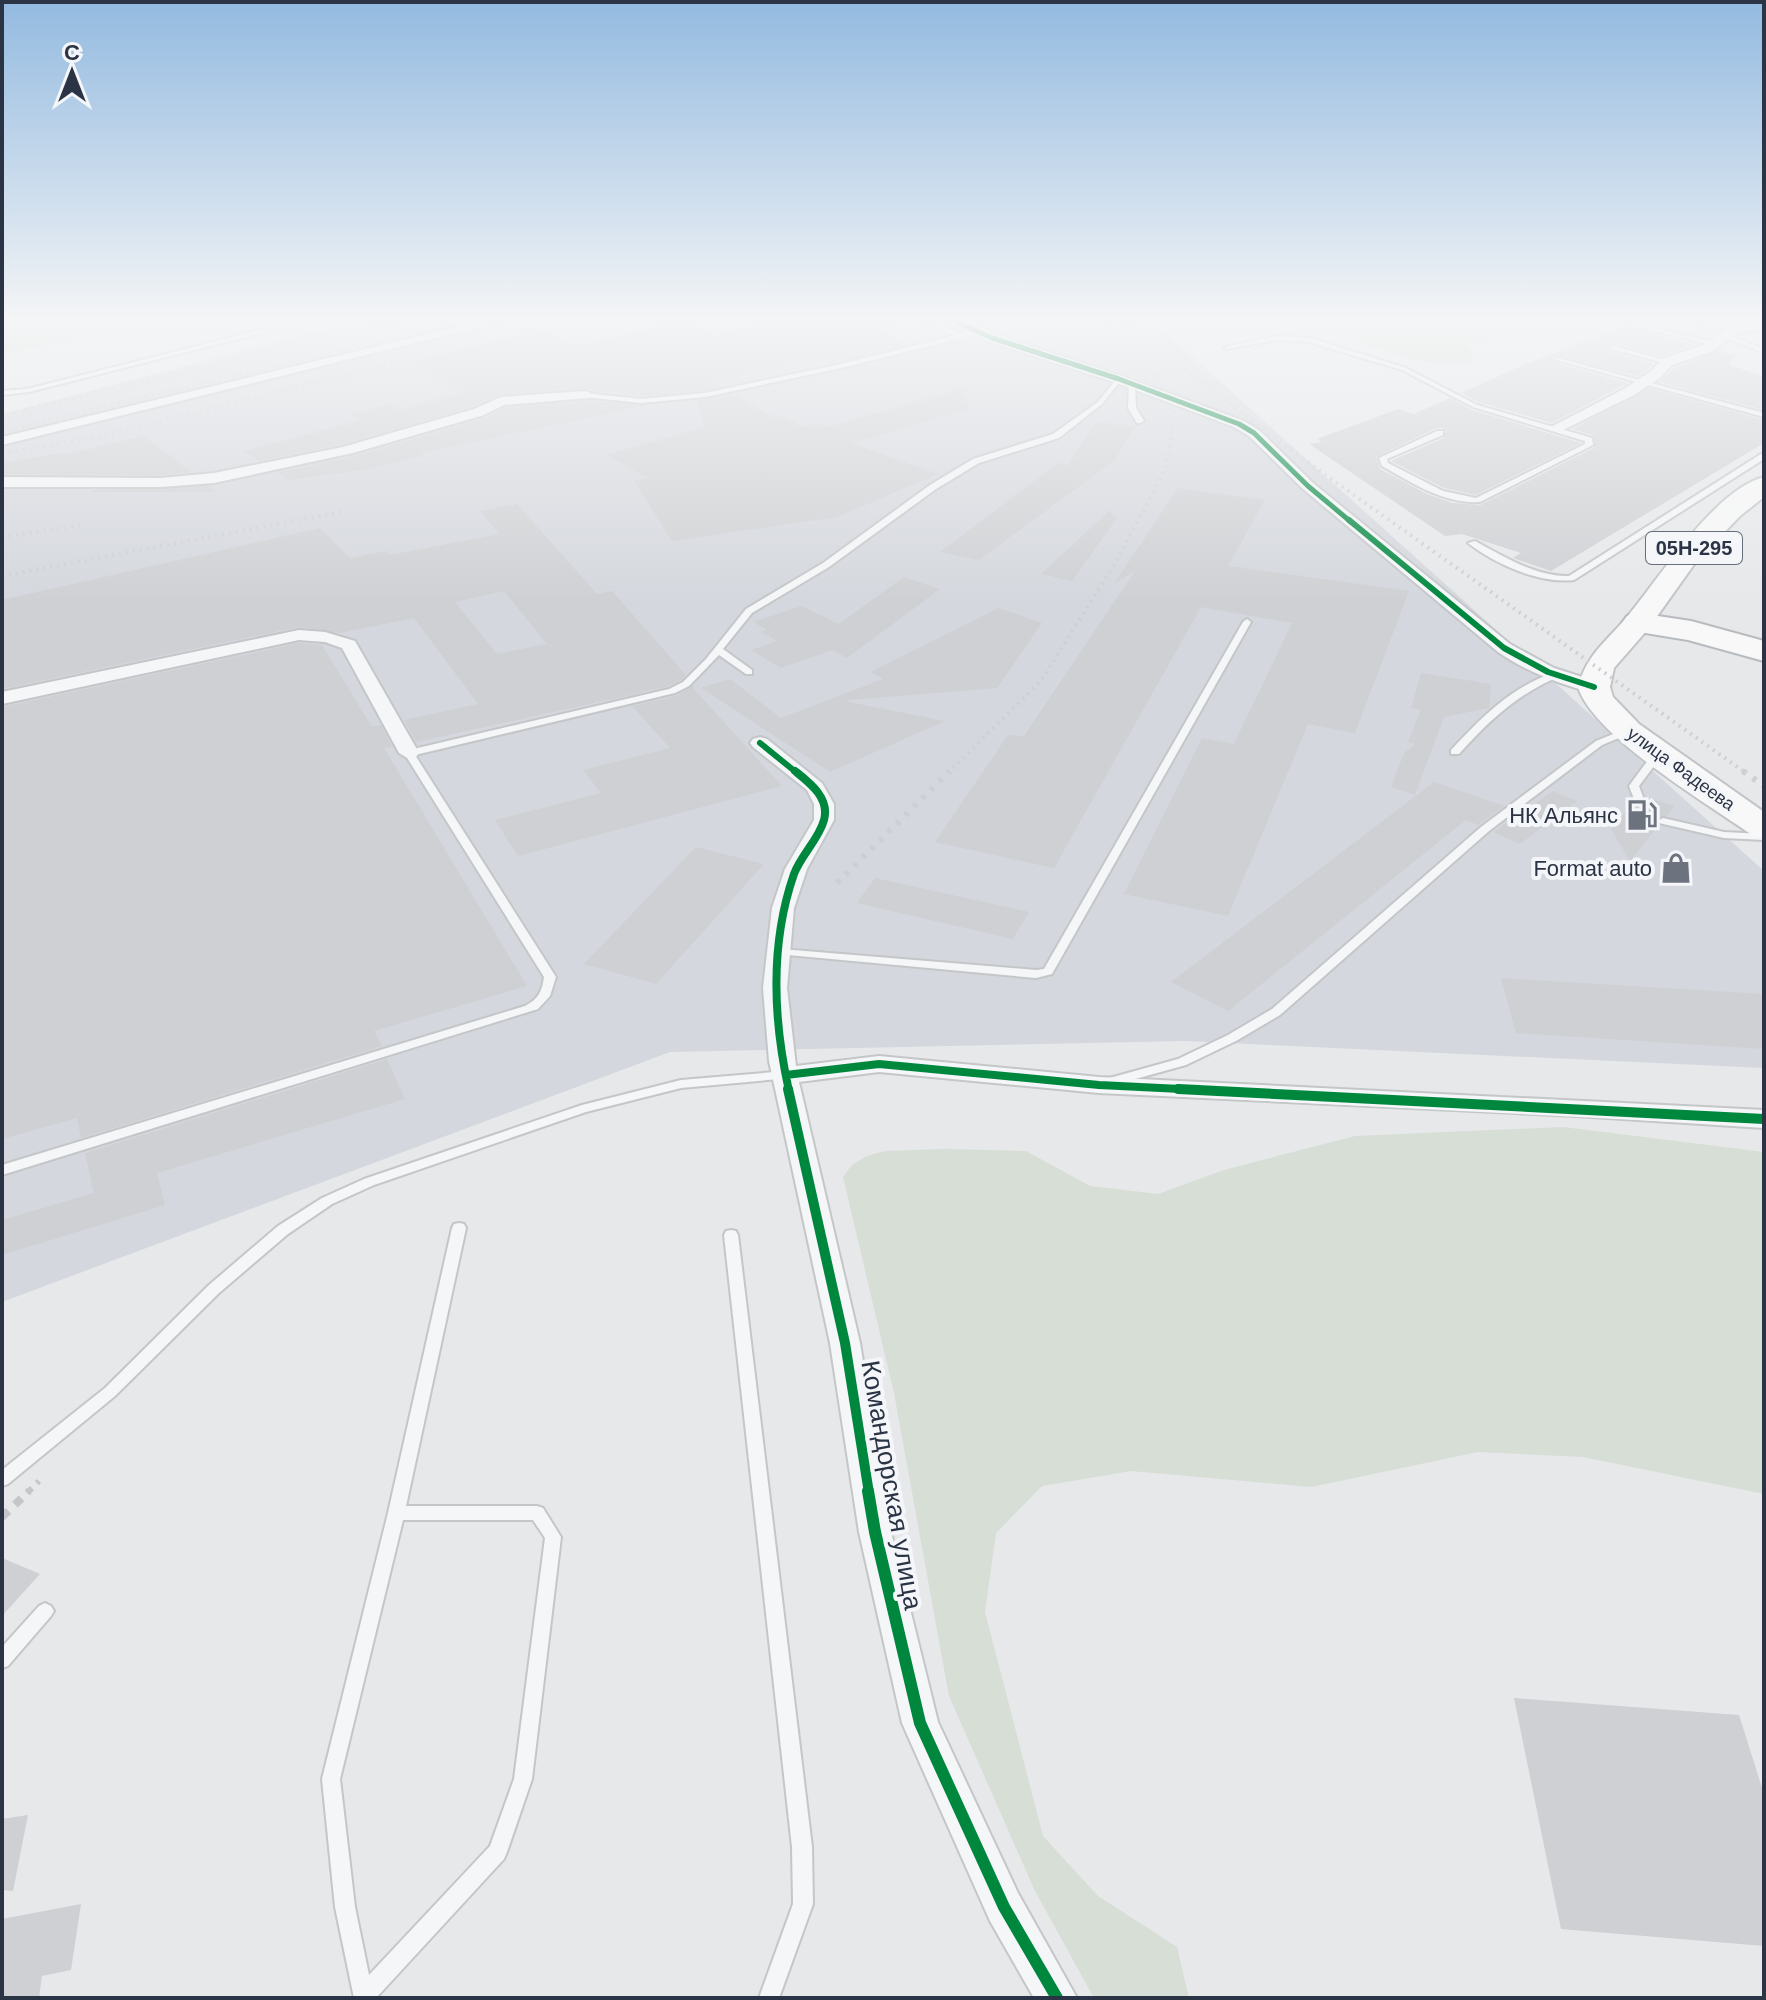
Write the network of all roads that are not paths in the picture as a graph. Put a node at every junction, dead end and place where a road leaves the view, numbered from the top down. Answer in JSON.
{"nodes":[{"id":1,"x":108,"y":415,"type":"edge"},
{"id":2,"x":467,"y":415,"type":"edge"},
{"id":3,"x":1087,"y":415,"type":"edge"},
{"id":4,"x":1137,"y":415,"type":"edge"},
{"id":5,"x":1218,"y":415,"type":"edge"},
{"id":6,"x":1509,"y":415,"type":"edge"},
{"id":7,"x":1580,"y":415,"type":"edge"},
{"id":8,"x":1140,"y":421,"type":"dead end"},
{"id":9,"x":1556,"y":428,"type":"junction"},
{"id":10,"x":1440,"y":433,"type":"dead end"},
{"id":11,"x":2,"y":441,"type":"edge"},
{"id":12,"x":1764,"y":456,"type":"edge"},
{"id":13,"x":2,"y":482,"type":"edge"},
{"id":14,"x":1764,"y":485,"type":"edge"},
{"id":15,"x":1472,"y":543,"type":"dead end"},
{"id":16,"x":1764,"y":615,"type":"edge"},
{"id":17,"x":1247,"y":622,"type":"dead end"},
{"id":18,"x":1638,"y":623,"type":"junction"},
{"id":19,"x":1691,"y":631,"type":"junction"},
{"id":20,"x":717,"y":649,"type":"junction"},
{"id":21,"x":1764,"y":651,"type":"edge"},
{"id":22,"x":749,"y":672,"type":"dead end"},
{"id":23,"x":1553,"y":676,"type":"junction"},
{"id":24,"x":1594,"y":687,"type":"junction"},
{"id":25,"x":2,"y":698,"type":"edge"},
{"id":26,"x":1628,"y":731,"type":"junction"},
{"id":27,"x":760,"y":743,"type":"dead end"},
{"id":28,"x":1455,"y":752,"type":"dead end"},
{"id":29,"x":409,"y":753,"type":"junction"},
{"id":30,"x":1658,"y":754,"type":"junction"},
{"id":31,"x":1638,"y":797,"type":"dead end"},
{"id":32,"x":1663,"y":821,"type":"dead end"},
{"id":33,"x":1764,"y":828,"type":"edge"},
{"id":34,"x":1764,"y":837,"type":"edge"},
{"id":35,"x":781,"y":952,"type":"junction"},
{"id":36,"x":786,"y":1075,"type":"junction"},
{"id":37,"x":1099,"y":1085,"type":"junction"},
{"id":38,"x":1764,"y":1119,"type":"edge"},
{"id":39,"x":2,"y":1170,"type":"edge"},
{"id":40,"x":459,"y":1228,"type":"dead end"},
{"id":41,"x":731,"y":1235,"type":"dead end"},
{"id":42,"x":2,"y":1479,"type":"edge"},
{"id":43,"x":396,"y":1513,"type":"junction"},
{"id":44,"x":45,"y":1611,"type":"dead end"},
{"id":45,"x":2,"y":1660,"type":"edge"},
{"id":46,"x":364,"y":1997,"type":"edge"},
{"id":47,"x":769,"y":1998,"type":"edge"},
{"id":48,"x":1057,"y":1998,"type":"edge"}],
"edges":[{"from":1,"to":11,"type":"street"},
{"from":2,"to":13,"type":"street"},
{"from":3,"to":20,"type":"lane"},
{"from":4,"to":8,"type":"lane"},
{"from":5,"to":23,"type":"street"},
{"from":6,"to":9,"type":"lane"},
{"from":7,"to":9,"type":"street"},
{"from":9,"to":10,"type":"lane"},
{"from":12,"to":15,"type":"lane"},
{"from":14,"to":18,"type":"main road","number":"05Н-295"},
{"from":16,"to":19,"type":"highway"},
{"from":17,"to":35,"type":"lane"},
{"from":18,"to":19,"type":"highway"},
{"from":18,"to":24,"type":"main road"},
{"from":19,"to":21,"type":"highway"},
{"from":20,"to":22,"type":"lane"},
{"from":20,"to":29,"type":"lane"},
{"from":23,"to":24,"type":"street"},
{"from":23,"to":28,"type":"lane"},
{"from":24,"to":26,"type":"main road","name":"улица Фадеева"},
{"from":25,"to":29,"type":"street"},
{"from":26,"to":30,"type":"main road","name":"улица Фадеева"},
{"from":26,"to":37,"type":"lane"},
{"from":27,"to":35,"type":"street","name":"Командорская улица"},
{"from":29,"to":39,"type":"lane"},
{"from":30,"to":31,"type":"lane"},
{"from":30,"to":33,"type":"main road","name":"улица Фадеева"},
{"from":32,"to":34,"type":"lane"},
{"from":35,"to":36,"type":"street","name":"Командорская улица"},
{"from":36,"to":37,"type":"street"},
{"from":36,"to":42,"type":"lane"},
{"from":36,"to":48,"type":"street","name":"Командорская улица"},
{"from":37,"to":38,"type":"street"},
{"from":40,"to":43,"type":"lane"},
{"from":41,"to":47,"type":"lane"},
{"from":43,"to":46,"type":"lane"},
{"from":43,"to":46,"type":"lane"},
{"from":44,"to":45,"type":"lane"}]}
